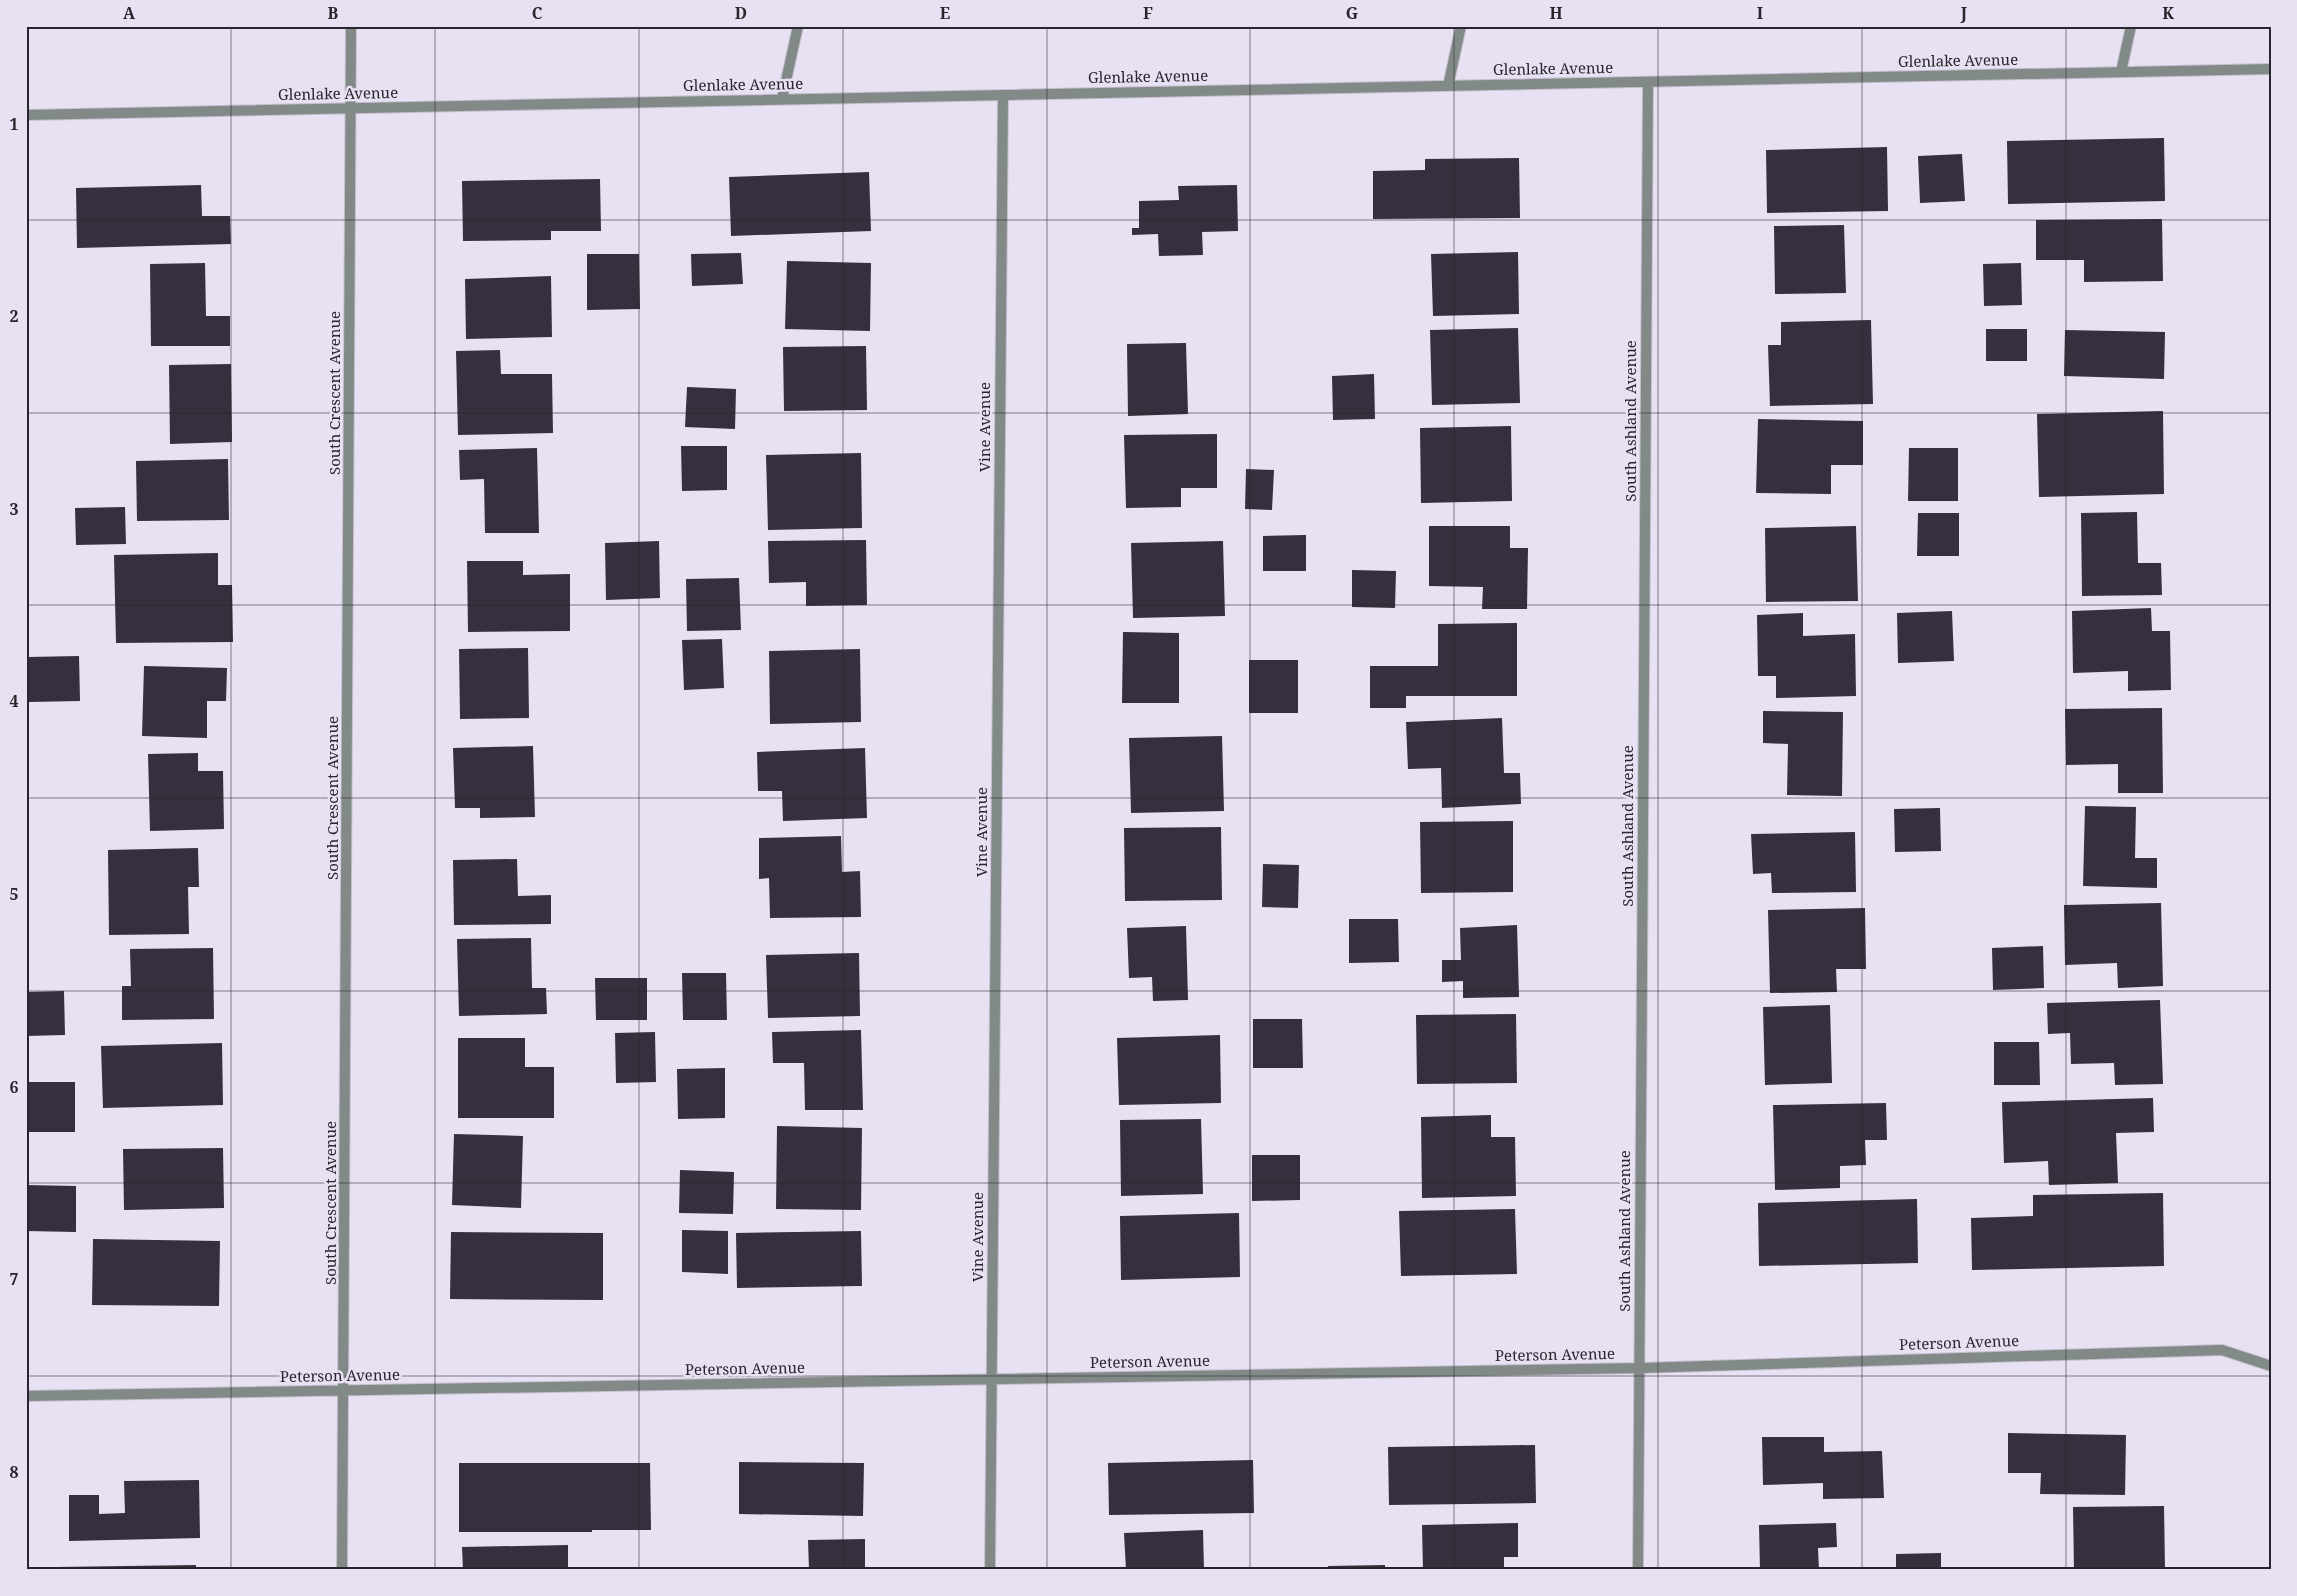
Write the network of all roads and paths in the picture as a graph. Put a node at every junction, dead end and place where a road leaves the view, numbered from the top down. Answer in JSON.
{"nodes":[{"id":1,"x":351,"y":26,"type":"edge"},
{"id":2,"x":798,"y":26,"type":"edge"},
{"id":3,"x":1461,"y":26,"type":"edge"},
{"id":4,"x":2131,"y":26,"type":"edge"},
{"id":5,"x":2271,"y":69,"type":"edge"},
{"id":6,"x":2121,"y":72,"type":"junction"},
{"id":7,"x":1648,"y":82,"type":"junction"},
{"id":8,"x":1448,"y":86,"type":"junction"},
{"id":9,"x":1003,"y":95,"type":"junction"},
{"id":10,"x":782,"y":99,"type":"junction"},
{"id":11,"x":351,"y":109,"type":"junction"},
{"id":12,"x":26,"y":115,"type":"edge"},
{"id":13,"x":2271,"y":1366,"type":"edge"},
{"id":14,"x":1640,"y":1368,"type":"junction"},
{"id":15,"x":992,"y":1380,"type":"junction"},
{"id":16,"x":345,"y":1390,"type":"junction"},
{"id":17,"x":26,"y":1396,"type":"edge"},
{"id":18,"x":342,"y":1570,"type":"edge"},
{"id":19,"x":990,"y":1570,"type":"edge"},
{"id":20,"x":1638,"y":1570,"type":"edge"}],
"edges":[{"from":1,"to":11,"type":"street","name":"South Crescent Avenue"},
{"from":2,"to":10,"type":"street"},
{"from":3,"to":8,"type":"street"},
{"from":4,"to":6,"type":"street"},
{"from":5,"to":6,"type":"street","name":"Glenlake Avenue"},
{"from":6,"to":7,"type":"street","name":"Glenlake Avenue"},
{"from":7,"to":8,"type":"street","name":"Glenlake Avenue"},
{"from":7,"to":14,"type":"street","name":"South Ashland Avenue"},
{"from":8,"to":9,"type":"street","name":"Glenlake Avenue"},
{"from":9,"to":10,"type":"street","name":"Glenlake Avenue"},
{"from":9,"to":15,"type":"street","name":"Vine Avenue"},
{"from":10,"to":11,"type":"street","name":"Glenlake Avenue"},
{"from":11,"to":12,"type":"street","name":"Glenlake Avenue"},
{"from":11,"to":16,"type":"street","name":"South Crescent Avenue"},
{"from":13,"to":14,"type":"street","name":"Peterson Avenue"},
{"from":14,"to":15,"type":"street","name":"Peterson Avenue"},
{"from":14,"to":20,"type":"street","name":"South Ashland Avenue"},
{"from":15,"to":16,"type":"street","name":"Peterson Avenue"},
{"from":15,"to":19,"type":"street","name":"Vine Avenue"},
{"from":16,"to":17,"type":"street","name":"Peterson Avenue"},
{"from":16,"to":18,"type":"street","name":"South Crescent Avenue"}]}
